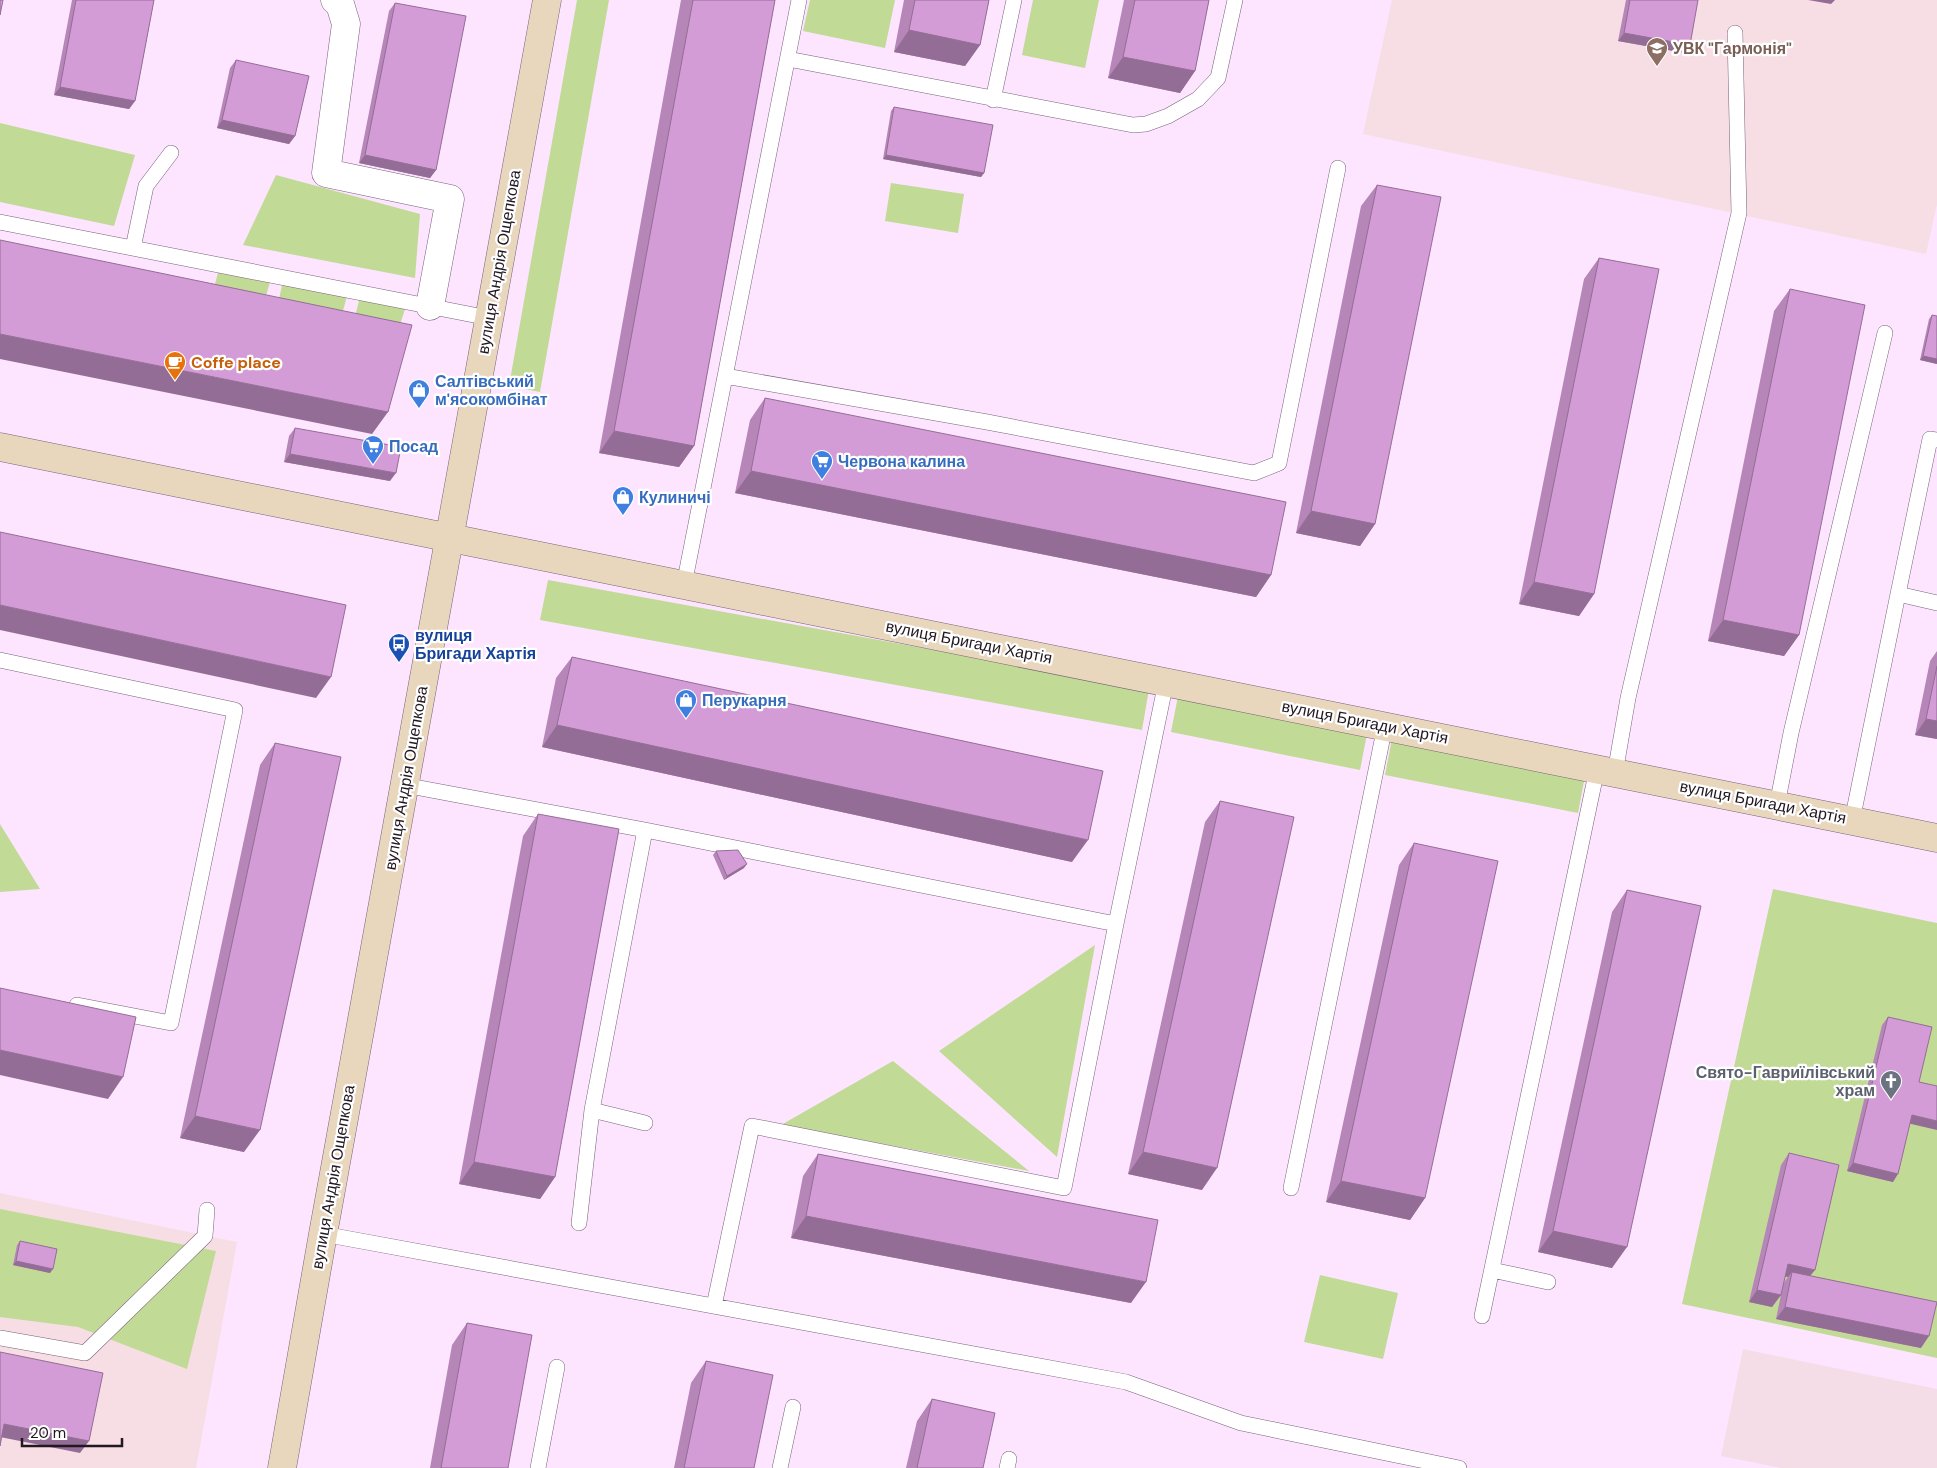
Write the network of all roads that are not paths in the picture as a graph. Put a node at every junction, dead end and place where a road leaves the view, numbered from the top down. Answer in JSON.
{"nodes":[{"id":1,"x":336,"y":0,"type":"edge"},
{"id":2,"x":546,"y":0,"type":"edge"},
{"id":3,"x":799,"y":0,"type":"edge"},
{"id":4,"x":1014,"y":0,"type":"edge"},
{"id":5,"x":1235,"y":0,"type":"edge"},
{"id":6,"x":1735,"y":34,"type":"dead end"},
{"id":7,"x":788,"y":59,"type":"junction"},
{"id":8,"x":993,"y":100,"type":"junction"},
{"id":9,"x":171,"y":153,"type":"dead end"},
{"id":10,"x":1338,"y":168,"type":"dead end"},
{"id":11,"x":0,"y":222,"type":"edge"},
{"id":12,"x":133,"y":248,"type":"junction"},
{"id":13,"x":430,"y":306,"type":"junction"},
{"id":14,"x":489,"y":318,"type":"junction"},
{"id":15,"x":1885,"y":333,"type":"dead end"},
{"id":16,"x":725,"y":376,"type":"junction"},
{"id":17,"x":1937,"y":440,"type":"edge"},
{"id":18,"x":0,"y":447,"type":"edge"},
{"id":19,"x":449,"y":538,"type":"junction"},
{"id":20,"x":684,"y":585,"type":"junction"},
{"id":21,"x":1898,"y":594,"type":"junction"},
{"id":22,"x":1937,"y":603,"type":"edge"},
{"id":23,"x":0,"y":660,"type":"edge"},
{"id":24,"x":1166,"y":682,"type":"junction"},
{"id":25,"x":1385,"y":726,"type":"junction"},
{"id":26,"x":1606,"y":771,"type":"junction"},
{"id":27,"x":404,"y":785,"type":"junction"},
{"id":28,"x":1777,"y":805,"type":"junction"},
{"id":29,"x":1852,"y":820,"type":"junction"},
{"id":30,"x":644,"y":830,"type":"junction"},
{"id":31,"x":1937,"y":838,"type":"edge"},
{"id":32,"x":1116,"y":924,"type":"junction"},
{"id":33,"x":67,"y":1003,"type":"edge"},
{"id":34,"x":592,"y":1110,"type":"junction"},
{"id":35,"x":645,"y":1122,"type":"dead end"},
{"id":36,"x":1291,"y":1188,"type":"dead end"},
{"id":37,"x":207,"y":1210,"type":"dead end"},
{"id":38,"x":578,"y":1223,"type":"dead end"},
{"id":39,"x":323,"y":1234,"type":"junction"},
{"id":40,"x":1492,"y":1270,"type":"junction"},
{"id":41,"x":1548,"y":1282,"type":"dead end"},
{"id":42,"x":714,"y":1306,"type":"junction"},
{"id":43,"x":1482,"y":1316,"type":"dead end"},
{"id":44,"x":0,"y":1338,"type":"edge"},
{"id":45,"x":557,"y":1367,"type":"dead end"},
{"id":46,"x":793,"y":1407,"type":"dead end"},
{"id":47,"x":282,"y":1468,"type":"edge"},
{"id":48,"x":538,"y":1468,"type":"edge"},
{"id":49,"x":780,"y":1468,"type":"edge"},
{"id":50,"x":1459,"y":1468,"type":"edge"}],
"edges":[{"from":1,"to":13,"type":"street"},
{"from":2,"to":14,"type":"street","name":"вулиця Андрія Ощепкова"},
{"from":3,"to":7,"type":"lane"},
{"from":4,"to":8,"type":"lane"},
{"from":5,"to":8,"type":"lane"},
{"from":6,"to":26,"type":"lane"},
{"from":7,"to":8,"type":"lane"},
{"from":7,"to":16,"type":"lane"},
{"from":9,"to":12,"type":"lane"},
{"from":10,"to":16,"type":"lane"},
{"from":11,"to":12,"type":"lane"},
{"from":12,"to":13,"type":"lane"},
{"from":13,"to":14,"type":"lane"},
{"from":14,"to":19,"type":"street","name":"вулиця Андрія Ощепкова"},
{"from":15,"to":28,"type":"lane"},
{"from":16,"to":20,"type":"lane"},
{"from":17,"to":21,"type":"lane"},
{"from":18,"to":19,"type":"street","name":"вулиця Бригади Хартія"},
{"from":19,"to":20,"type":"street","name":"вулиця Бригади Хартія"},
{"from":19,"to":27,"type":"street","name":"вулиця Андрія Ощепкова"},
{"from":20,"to":24,"type":"street","name":"вулиця Бригади Хартія"},
{"from":21,"to":22,"type":"lane"},
{"from":21,"to":29,"type":"lane"},
{"from":23,"to":33,"type":"lane"},
{"from":24,"to":25,"type":"street","name":"вулиця Бригади Хартія"},
{"from":24,"to":32,"type":"lane"},
{"from":25,"to":26,"type":"street","name":"вулиця Бригади Хартія"},
{"from":25,"to":36,"type":"lane"},
{"from":26,"to":28,"type":"street","name":"вулиця Бригади Хартія"},
{"from":26,"to":40,"type":"lane"},
{"from":27,"to":30,"type":"lane"},
{"from":27,"to":39,"type":"street","name":"вулиця Андрія Ощепкова"},
{"from":28,"to":29,"type":"street","name":"вулиця Бригади Хартія"},
{"from":29,"to":31,"type":"street","name":"вулиця Бригади Хартія"},
{"from":30,"to":32,"type":"lane"},
{"from":30,"to":34,"type":"lane"},
{"from":32,"to":42,"type":"lane"},
{"from":34,"to":35,"type":"lane"},
{"from":34,"to":38,"type":"lane"},
{"from":37,"to":44,"type":"lane"},
{"from":39,"to":42,"type":"lane"},
{"from":39,"to":47,"type":"street","name":"вулиця Андрія Ощепкова"},
{"from":40,"to":41,"type":"lane"},
{"from":40,"to":43,"type":"lane"},
{"from":42,"to":50,"type":"lane"},
{"from":45,"to":48,"type":"lane"},
{"from":46,"to":49,"type":"lane"}]}
